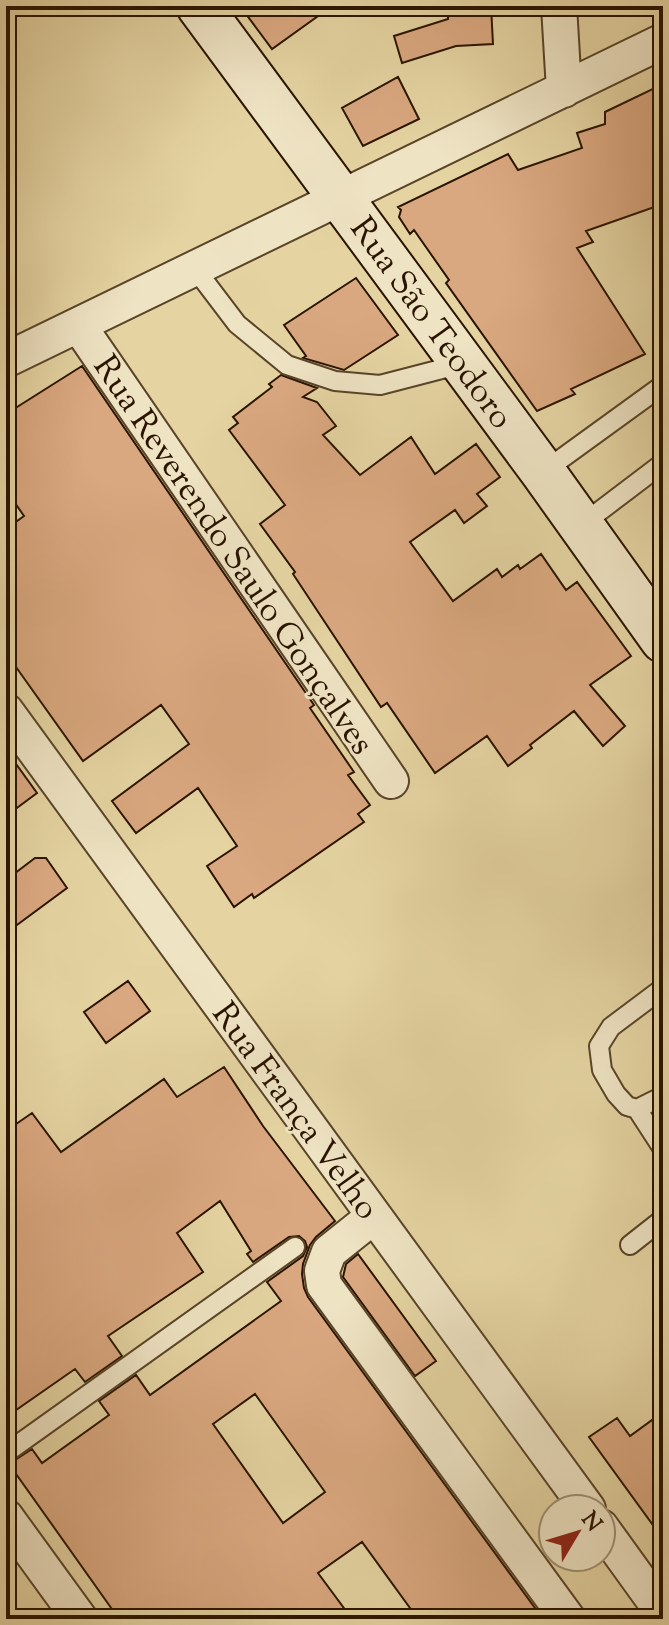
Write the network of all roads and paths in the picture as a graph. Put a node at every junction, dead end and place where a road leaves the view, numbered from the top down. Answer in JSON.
{"nodes":[{"id":1,"x":559,"y":6,"type":"edge"},
{"id":2,"x":208,"y":12,"type":"edge"},
{"id":3,"x":663,"y":41,"type":"edge"},
{"id":4,"x":564,"y":90,"type":"junction"},
{"id":5,"x":341,"y":198,"type":"junction"},
{"id":6,"x":196,"y":270,"type":"junction"},
{"id":7,"x":79,"y":326,"type":"junction"},
{"id":8,"x":6,"y":360,"type":"edge"},
{"id":9,"x":463,"y":363,"type":"junction"},
{"id":10,"x":663,"y":385,"type":"edge"},
{"id":11,"x":663,"y":463,"type":"edge"},
{"id":12,"x":543,"y":472,"type":"junction"},
{"id":13,"x":580,"y":526,"type":"junction"},
{"id":14,"x":663,"y":640,"type":"edge"},
{"id":15,"x":6,"y":711,"type":"edge"},
{"id":16,"x":391,"y":781,"type":"dead end"},
{"id":17,"x":663,"y":988,"type":"edge"},
{"id":18,"x":663,"y":1096,"type":"edge"},
{"id":19,"x":637,"y":1109,"type":"junction"},
{"id":20,"x":663,"y":1149,"type":"edge"},
{"id":21,"x":374,"y":1216,"type":"junction"},
{"id":22,"x":663,"y":1219,"type":"edge"},
{"id":23,"x":630,"y":1245,"type":"dead end"},
{"id":24,"x":295,"y":1247,"type":"dead end"},
{"id":25,"x":6,"y":1453,"type":"edge"},
{"id":26,"x":576,"y":1493,"type":"edge"},
{"id":27,"x":6,"y":1517,"type":"edge"},
{"id":28,"x":617,"y":1549,"type":"edge"},
{"id":29,"x":663,"y":1613,"type":"edge"},
{"id":30,"x":80,"y":1619,"type":"edge"},
{"id":31,"x":568,"y":1619,"type":"edge"}],
"edges":[{"from":1,"to":4,"type":"street"},
{"from":2,"to":5,"type":"main road","name":"Rua São Teodoro"},
{"from":3,"to":4,"type":"street"},
{"from":4,"to":5,"type":"street"},
{"from":5,"to":6,"type":"street"},
{"from":5,"to":9,"type":"main road","name":"Rua São Teodoro"},
{"from":6,"to":7,"type":"street"},
{"from":6,"to":9,"type":"lane"},
{"from":7,"to":8,"type":"street"},
{"from":7,"to":16,"type":"street","name":"Rua Reverendo Saulo Gonçalves"},
{"from":9,"to":12,"type":"main road","name":"Rua São Teodoro"},
{"from":10,"to":12,"type":"lane"},
{"from":11,"to":13,"type":"lane"},
{"from":12,"to":13,"type":"main road","name":"Rua São Teodoro"},
{"from":13,"to":14,"type":"main road","name":"Rua São Teodoro"},
{"from":15,"to":21,"type":"street","name":"Rua França Velho"},
{"from":17,"to":19,"type":"lane"},
{"from":18,"to":19,"type":"lane"},
{"from":19,"to":20,"type":"lane"},
{"from":21,"to":26,"type":"street","name":"Rua França Velho"},
{"from":21,"to":31,"type":"street"},
{"from":22,"to":23,"type":"lane"},
{"from":24,"to":25,"type":"lane"},
{"from":27,"to":30,"type":"street"},
{"from":28,"to":29,"type":"street"}]}
